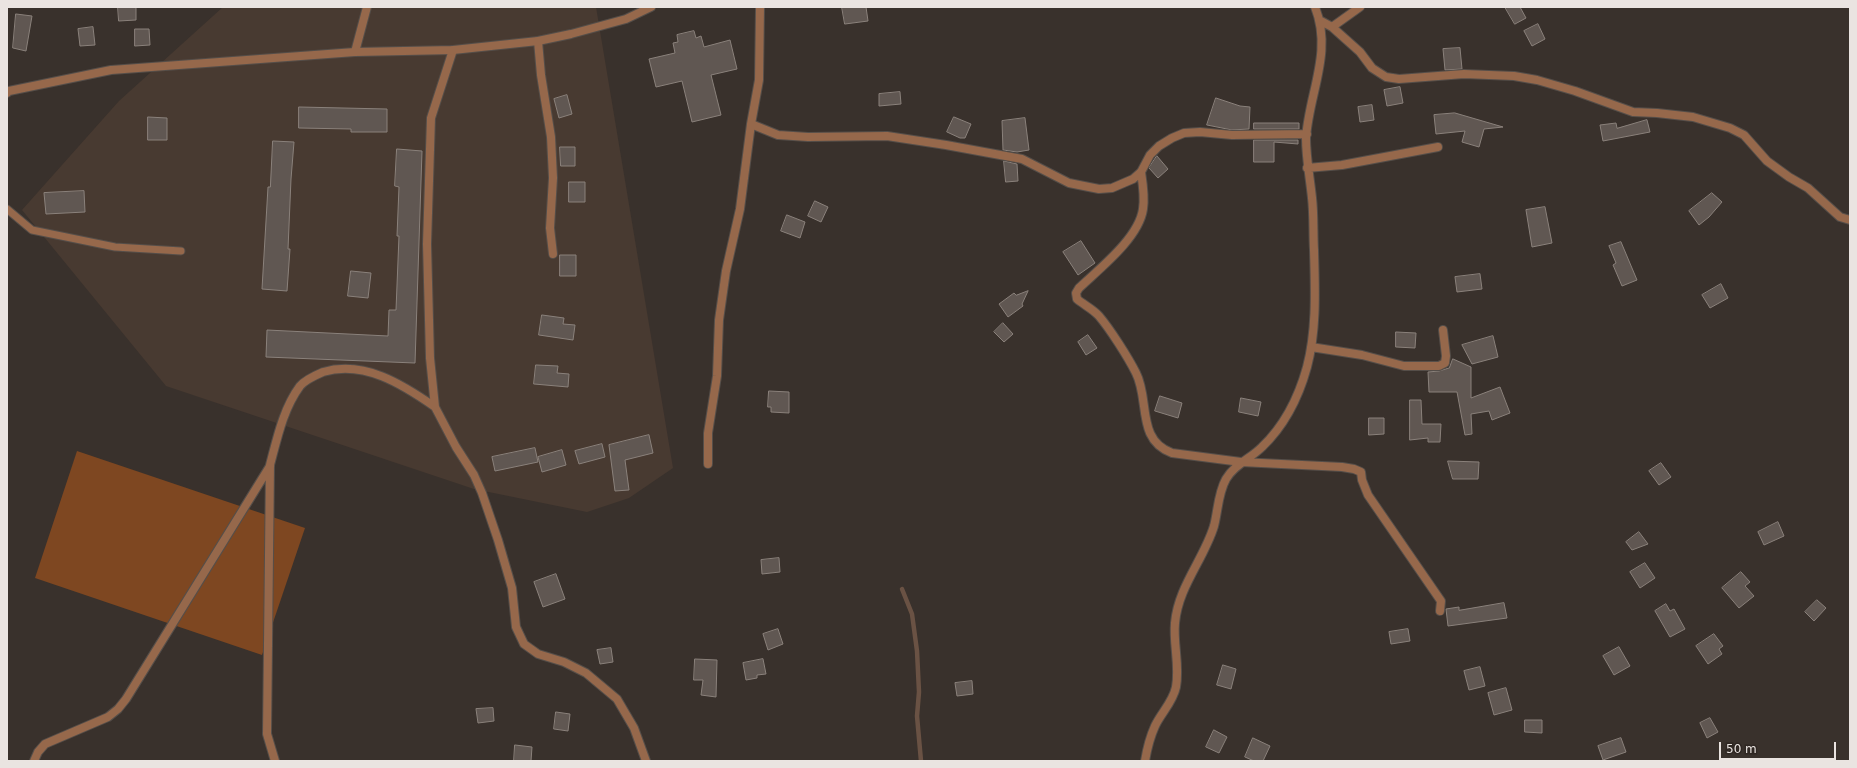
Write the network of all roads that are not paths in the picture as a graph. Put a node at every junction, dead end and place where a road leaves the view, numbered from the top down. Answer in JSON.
{"nodes":[{"id":1,"x":367,"y":7,"type":"edge"},
{"id":2,"x":651,"y":7,"type":"edge"},
{"id":3,"x":760,"y":7,"type":"edge"},
{"id":4,"x":1315,"y":7,"type":"edge"},
{"id":5,"x":1360,"y":7,"type":"edge"},
{"id":6,"x":1321,"y":21,"type":"junction"},
{"id":7,"x":1332,"y":27,"type":"junction"},
{"id":8,"x":538,"y":41,"type":"junction"},
{"id":9,"x":453,"y":50,"type":"junction"},
{"id":10,"x":355,"y":52,"type":"junction"},
{"id":11,"x":8,"y":91,"type":"edge"},
{"id":12,"x":751,"y":124,"type":"junction"},
{"id":13,"x":1307,"y":134,"type":"junction"},
{"id":14,"x":1438,"y":147,"type":"dead end"},
{"id":15,"x":1307,"y":168,"type":"junction"},
{"id":16,"x":1141,"y":172,"type":"junction"},
{"id":17,"x":7,"y":208,"type":"edge"},
{"id":18,"x":1850,"y":220,"type":"edge"},
{"id":19,"x":181,"y":251,"type":"dead end"},
{"id":20,"x":553,"y":254,"type":"dead end"},
{"id":21,"x":1443,"y":330,"type":"dead end"},
{"id":22,"x":1311,"y":347,"type":"junction"},
{"id":23,"x":435,"y":407,"type":"junction"},
{"id":24,"x":1241,"y":462,"type":"junction"},
{"id":25,"x":708,"y":464,"type":"dead end"},
{"id":26,"x":270,"y":466,"type":"junction"},
{"id":27,"x":1440,"y":611,"type":"dead end"},
{"id":28,"x":34,"y":761,"type":"edge"},
{"id":29,"x":275,"y":761,"type":"edge"},
{"id":30,"x":646,"y":761,"type":"edge"},
{"id":31,"x":1145,"y":761,"type":"edge"}],
"edges":[{"from":1,"to":10,"type":"street"},
{"from":2,"to":8,"type":"street"},
{"from":3,"to":12,"type":"street"},
{"from":4,"to":6,"type":"street"},
{"from":5,"to":7,"type":"street"},
{"from":6,"to":7,"type":"street"},
{"from":6,"to":13,"type":"street"},
{"from":7,"to":18,"type":"street"},
{"from":8,"to":9,"type":"street"},
{"from":8,"to":20,"type":"street"},
{"from":9,"to":10,"type":"street"},
{"from":9,"to":23,"type":"street"},
{"from":10,"to":11,"type":"street"},
{"from":12,"to":16,"type":"street"},
{"from":12,"to":25,"type":"street"},
{"from":13,"to":15,"type":"street"},
{"from":13,"to":16,"type":"street"},
{"from":14,"to":15,"type":"street"},
{"from":15,"to":22,"type":"street"},
{"from":16,"to":24,"type":"street"},
{"from":17,"to":19,"type":"lane"},
{"from":21,"to":22,"type":"street"},
{"from":22,"to":24,"type":"street"},
{"from":23,"to":26,"type":"street"},
{"from":23,"to":30,"type":"street"},
{"from":24,"to":27,"type":"street"},
{"from":24,"to":31,"type":"street"},
{"from":26,"to":28,"type":"street"},
{"from":26,"to":29,"type":"street"}]}
